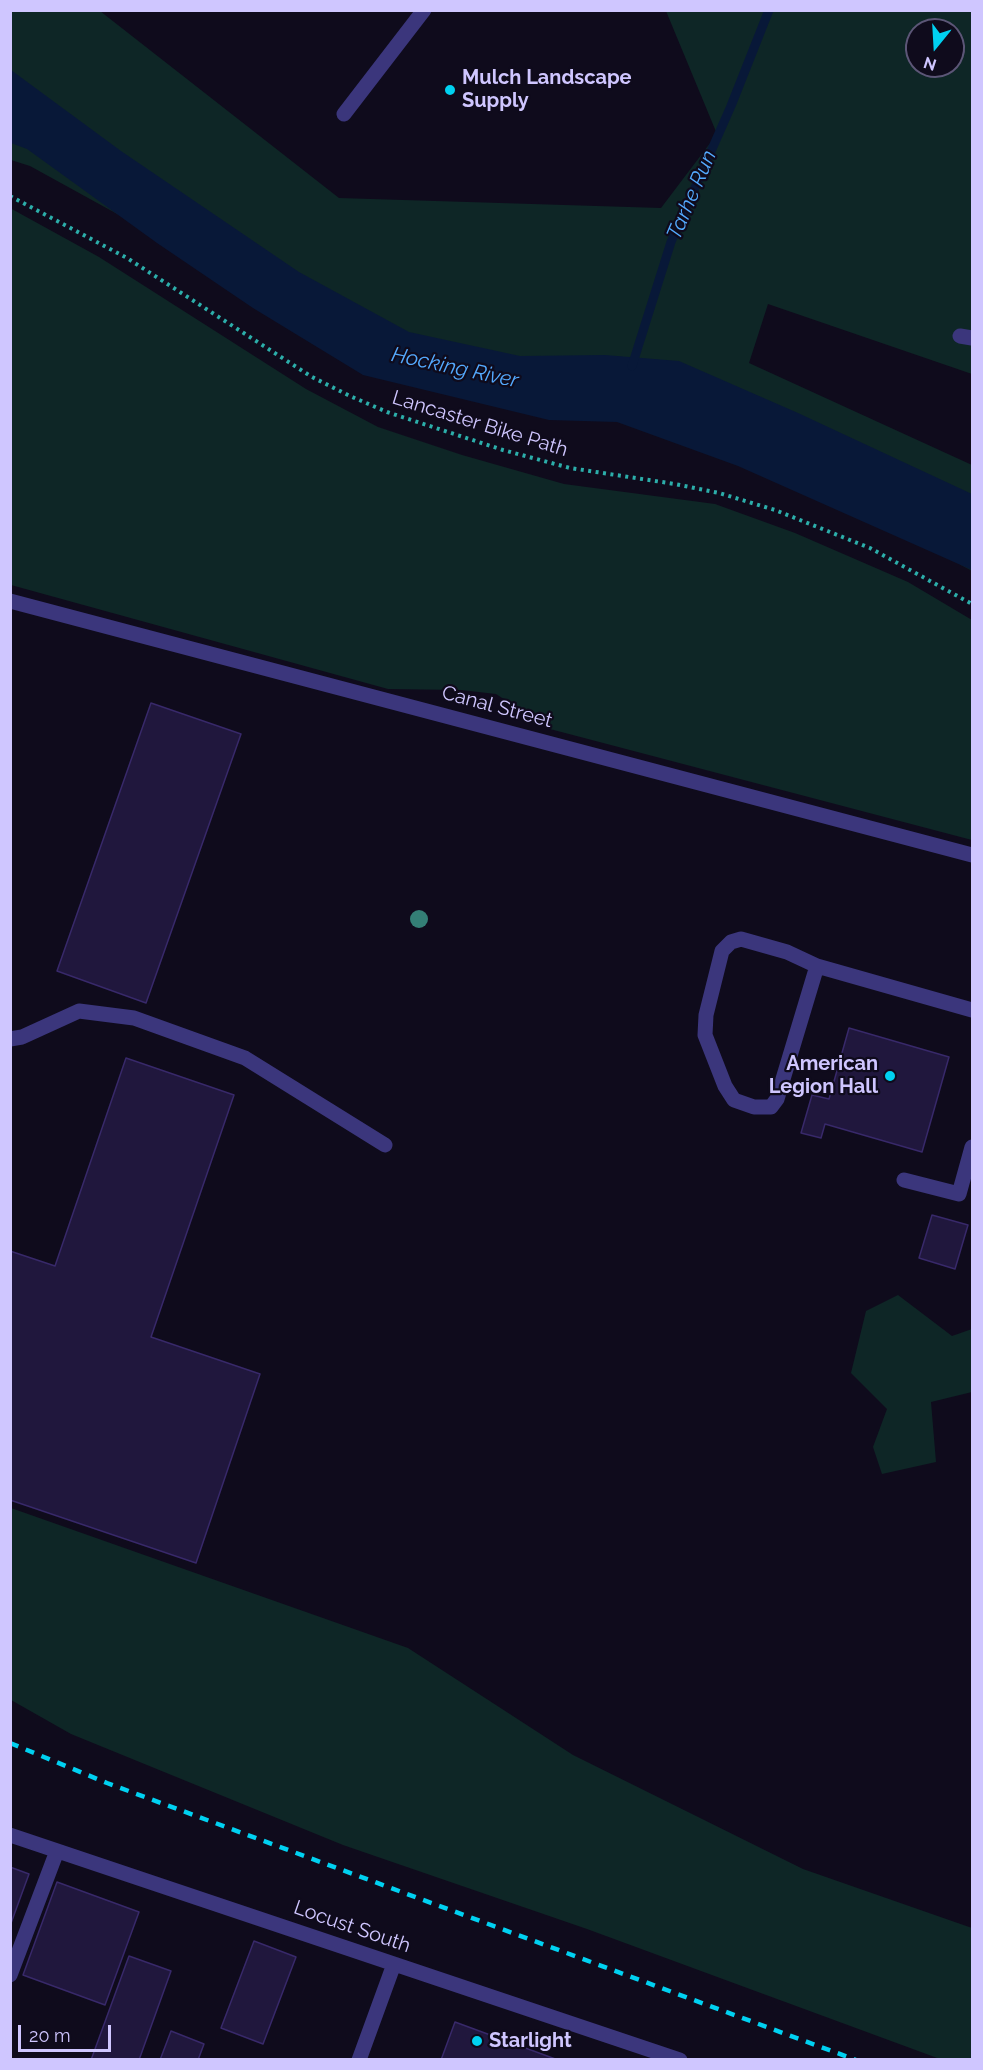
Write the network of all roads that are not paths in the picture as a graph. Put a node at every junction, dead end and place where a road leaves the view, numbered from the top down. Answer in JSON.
{"nodes":[{"id":1,"x":424,"y":10,"type":"edge"},
{"id":2,"x":344,"y":114,"type":"dead end"},
{"id":3,"x":10,"y":601,"type":"edge"},
{"id":4,"x":972,"y":855,"type":"edge"},
{"id":5,"x":817,"y":966,"type":"junction"},
{"id":6,"x":972,"y":1010,"type":"edge"},
{"id":7,"x":10,"y":1039,"type":"edge"},
{"id":8,"x":385,"y":1145,"type":"dead end"},
{"id":9,"x":972,"y":1147,"type":"edge"},
{"id":10,"x":904,"y":1180,"type":"dead end"},
{"id":11,"x":10,"y":1835,"type":"edge"},
{"id":12,"x":57,"y":1851,"type":"junction"},
{"id":13,"x":394,"y":1964,"type":"junction"},
{"id":14,"x":10,"y":1975,"type":"edge"},
{"id":15,"x":359,"y":2060,"type":"edge"},
{"id":16,"x":680,"y":2060,"type":"edge"}],
"edges":[{"from":1,"to":2,"type":"street"},
{"from":3,"to":4,"type":"street","name":"Canal Street"},
{"from":5,"to":5,"type":"street"},
{"from":5,"to":6,"type":"street"},
{"from":7,"to":8,"type":"street"},
{"from":9,"to":10,"type":"street"},
{"from":11,"to":12,"type":"street","name":"Locust South"},
{"from":12,"to":13,"type":"street","name":"Locust South"},
{"from":12,"to":14,"type":"street"},
{"from":13,"to":15,"type":"street"},
{"from":13,"to":16,"type":"street","name":"Locust South"}]}
